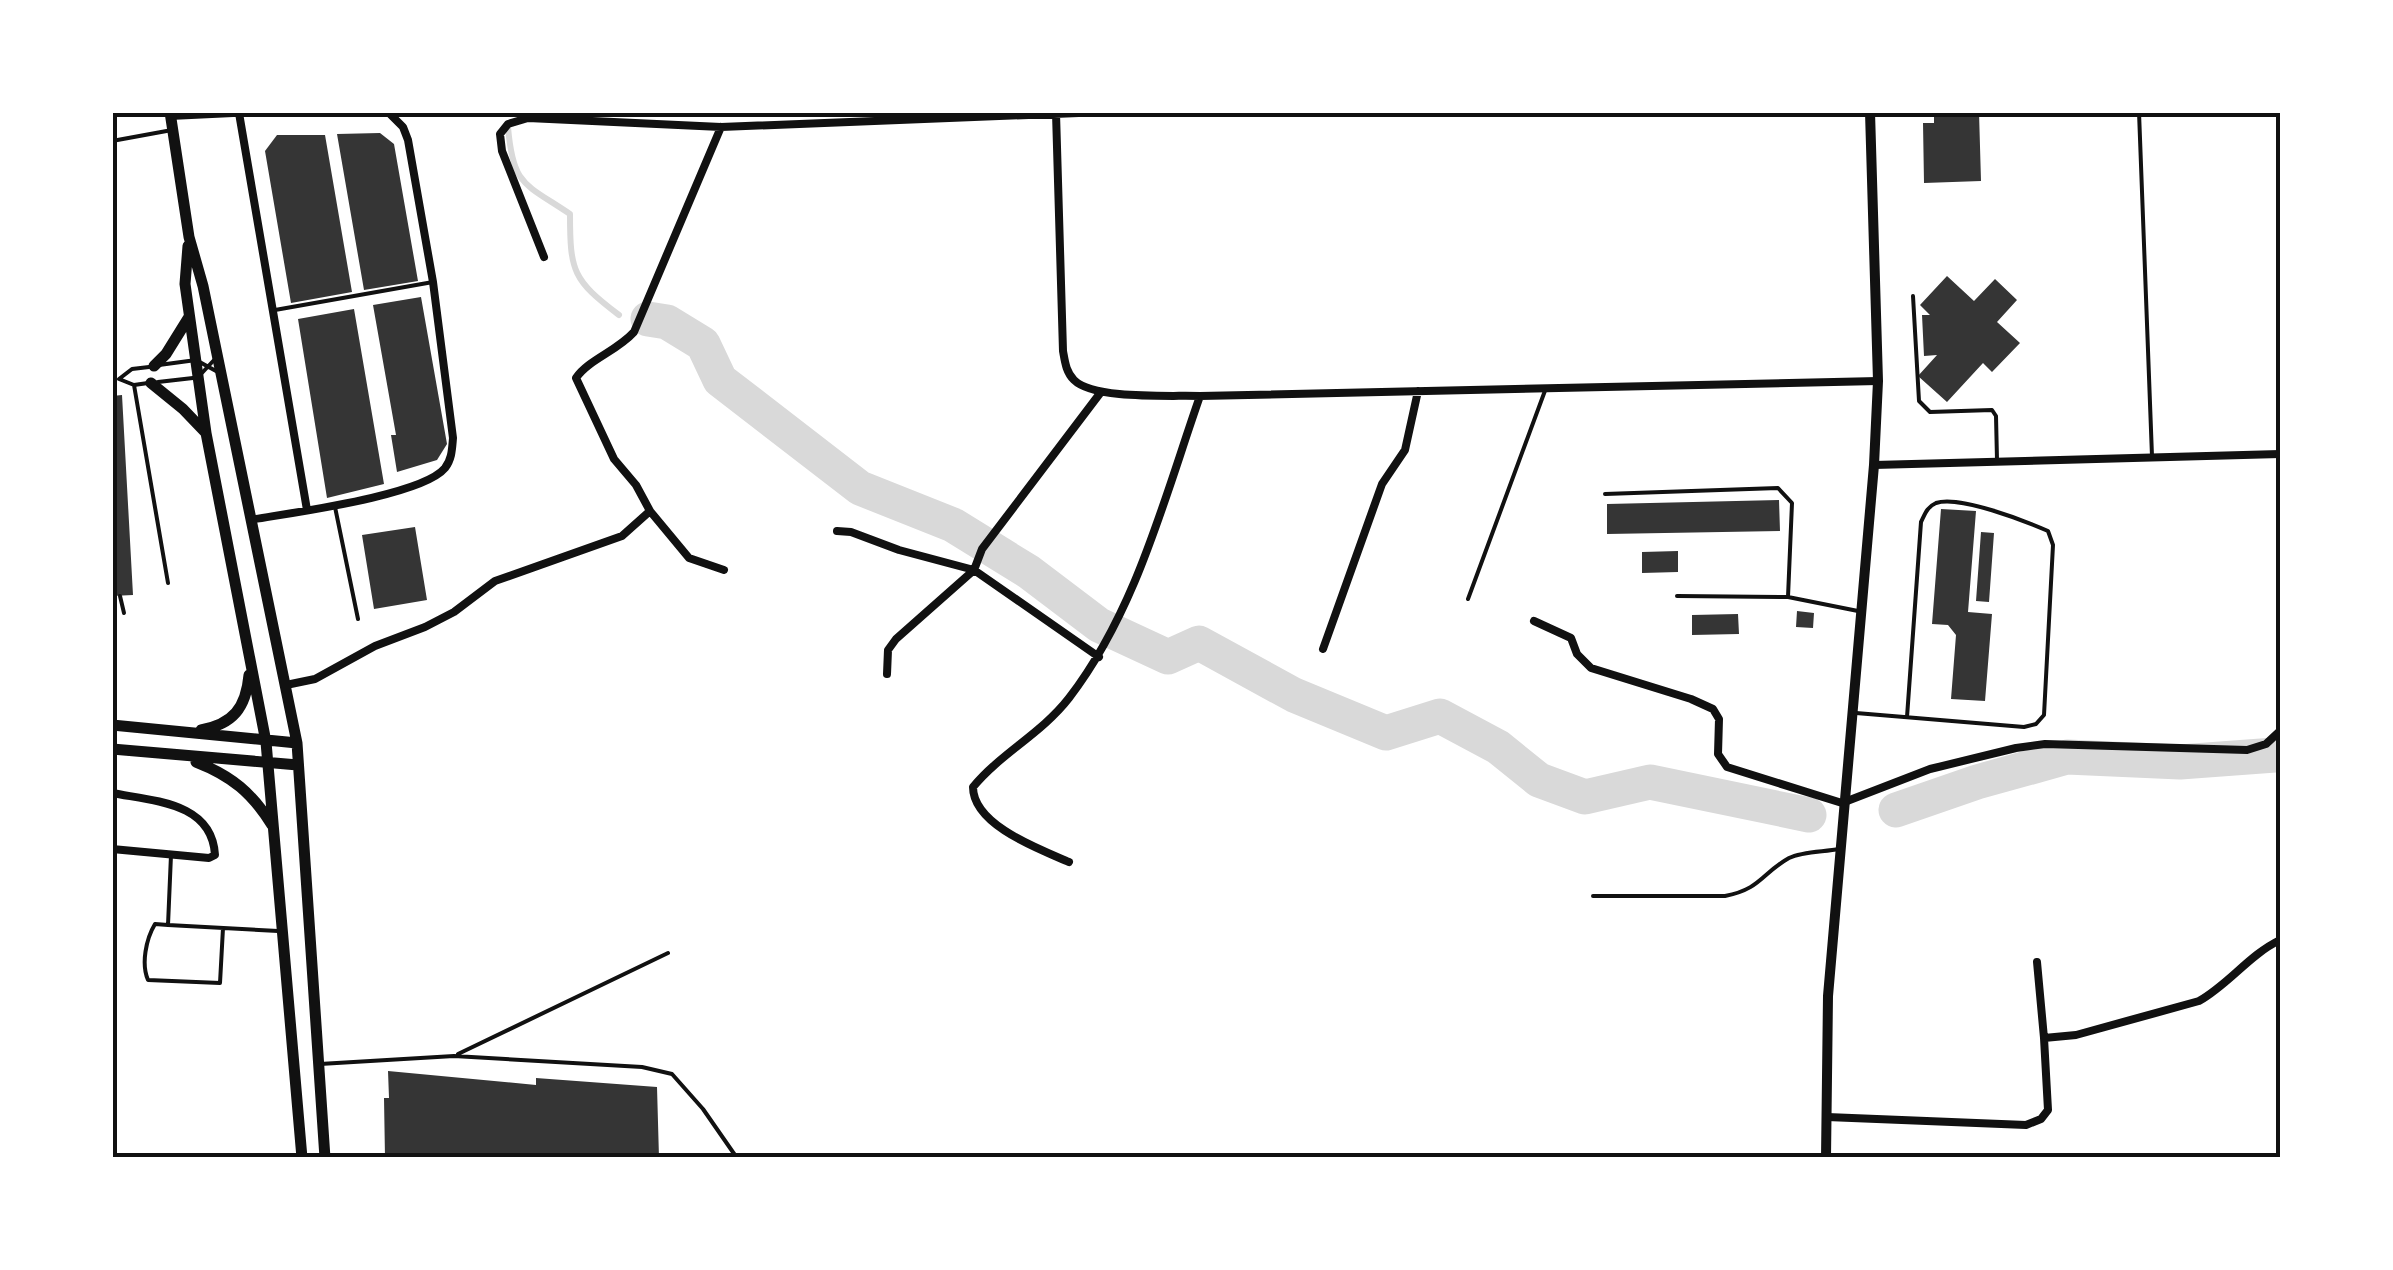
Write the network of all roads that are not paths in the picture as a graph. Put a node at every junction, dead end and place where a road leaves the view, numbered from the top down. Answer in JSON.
{"nodes":[{"id":1,"x":254,"y":112,"type":"edge"},
{"id":2,"x":388,"y":112,"type":"edge"},
{"id":3,"x":1104,"y":112,"type":"edge"},
{"id":4,"x":1870,"y":112,"type":"edge"},
{"id":5,"x":2139,"y":112,"type":"edge"},
{"id":6,"x":239,"y":113,"type":"edge"},
{"id":7,"x":1056,"y":113,"type":"edge"},
{"id":8,"x":170,"y":114,"type":"edge"},
{"id":9,"x":721,"y":127,"type":"junction"},
{"id":10,"x":172,"y":130,"type":"junction"},
{"id":11,"x":112,"y":141,"type":"edge"},
{"id":12,"x":189,"y":237,"type":"junction"},
{"id":13,"x":544,"y":257,"type":"dead end"},
{"id":14,"x":433,"y":282,"type":"junction"},
{"id":15,"x":1914,"y":296,"type":"dead end"},
{"id":16,"x":270,"y":310,"type":"junction"},
{"id":17,"x":189,"y":317,"type":"junction"},
{"id":18,"x":196,"y":360,"type":"junction"},
{"id":19,"x":154,"y":366,"type":"junction"},
{"id":20,"x":216,"y":366,"type":"junction"},
{"id":21,"x":198,"y":378,"type":"junction"},
{"id":22,"x":1878,"y":381,"type":"junction"},
{"id":23,"x":151,"y":383,"type":"junction"},
{"id":24,"x":134,"y":385,"type":"junction"},
{"id":25,"x":1546,"y":388,"type":"junction"},
{"id":26,"x":1418,"y":391,"type":"junction"},
{"id":27,"x":1101,"y":392,"type":"junction"},
{"id":28,"x":1200,"y":396,"type":"junction"},
{"id":29,"x":206,"y":433,"type":"junction"},
{"id":30,"x":2280,"y":454,"type":"edge"},
{"id":31,"x":2152,"y":456,"type":"junction"},
{"id":32,"x":1998,"y":460,"type":"junction"},
{"id":33,"x":1874,"y":465,"type":"junction"},
{"id":34,"x":1606,"y":494,"type":"dead end"},
{"id":35,"x":335,"y":505,"type":"junction"},
{"id":36,"x":307,"y":510,"type":"junction"},
{"id":37,"x":650,"y":511,"type":"junction"},
{"id":38,"x":250,"y":520,"type":"junction"},
{"id":39,"x":837,"y":531,"type":"dead end"},
{"id":40,"x":724,"y":570,"type":"dead end"},
{"id":41,"x":974,"y":570,"type":"junction"},
{"id":42,"x":168,"y":583,"type":"dead end"},
{"id":43,"x":1678,"y":596,"type":"dead end"},
{"id":44,"x":1788,"y":597,"type":"junction"},
{"id":45,"x":1468,"y":599,"type":"dead end"},
{"id":46,"x":1861,"y":611,"type":"junction"},
{"id":47,"x":358,"y":620,"type":"dead end"},
{"id":48,"x":1534,"y":621,"type":"dead end"},
{"id":49,"x":1323,"y":649,"type":"dead end"},
{"id":50,"x":1099,"y":658,"type":"junction"},
{"id":51,"x":250,"y":660,"type":"junction"},
{"id":52,"x":887,"y":674,"type":"dead end"},
{"id":53,"x":286,"y":686,"type":"junction"},
{"id":54,"x":1851,"y":712,"type":"junction"},
{"id":55,"x":1907,"y":716,"type":"junction"},
{"id":56,"x":112,"y":724,"type":"edge"},
{"id":57,"x":2280,"y":731,"type":"edge"},
{"id":58,"x":187,"y":732,"type":"junction"},
{"id":59,"x":266,"y":742,"type":"junction"},
{"id":60,"x":296,"y":743,"type":"junction"},
{"id":61,"x":112,"y":749,"type":"edge"},
{"id":62,"x":181,"y":757,"type":"junction"},
{"id":63,"x":268,"y":765,"type":"junction"},
{"id":64,"x":298,"y":765,"type":"junction"},
{"id":65,"x":112,"y":793,"type":"edge"},
{"id":66,"x":1842,"y":804,"type":"junction"},
{"id":67,"x":274,"y":828,"type":"junction"},
{"id":68,"x":112,"y":849,"type":"edge"},
{"id":69,"x":1839,"y":849,"type":"junction"},
{"id":70,"x":172,"y":855,"type":"junction"},
{"id":71,"x":1069,"y":862,"type":"dead end"},
{"id":72,"x":1593,"y":896,"type":"dead end"},
{"id":73,"x":168,"y":925,"type":"junction"},
{"id":74,"x":223,"y":928,"type":"junction"},
{"id":75,"x":283,"y":931,"type":"junction"},
{"id":76,"x":2280,"y":940,"type":"edge"},
{"id":77,"x":668,"y":953,"type":"dead end"},
{"id":78,"x":2037,"y":962,"type":"dead end"},
{"id":79,"x":2044,"y":1038,"type":"junction"},
{"id":80,"x":454,"y":1056,"type":"junction"},
{"id":81,"x":320,"y":1064,"type":"junction"},
{"id":82,"x":1827,"y":1117,"type":"junction"},
{"id":83,"x":302,"y":1158,"type":"edge"},
{"id":84,"x":325,"y":1158,"type":"edge"},
{"id":85,"x":737,"y":1158,"type":"edge"},
{"id":86,"x":1826,"y":1158,"type":"edge"}],
"edges":[{"from":1,"to":6,"type":"street"},
{"from":2,"to":14,"type":"street"},
{"from":3,"to":7,"type":"street"},
{"from":4,"to":22,"type":"street"},
{"from":5,"to":31,"type":"lane"},
{"from":6,"to":8,"type":"street"},
{"from":6,"to":16,"type":"street"},
{"from":7,"to":9,"type":"street"},
{"from":7,"to":27,"type":"street"},
{"from":8,"to":10,"type":"main road"},
{"from":9,"to":13,"type":"street"},
{"from":9,"to":37,"type":"street"},
{"from":10,"to":11,"type":"lane"},
{"from":10,"to":12,"type":"main road"},
{"from":12,"to":17,"type":"main road"},
{"from":12,"to":20,"type":"main road"},
{"from":14,"to":16,"type":"lane"},
{"from":14,"to":35,"type":"street"},
{"from":15,"to":32,"type":"lane"},
{"from":16,"to":36,"type":"street"},
{"from":17,"to":18,"type":"main road"},
{"from":17,"to":19,"type":"main road"},
{"from":18,"to":19,"type":"lane"},
{"from":18,"to":20,"type":"lane"},
{"from":18,"to":21,"type":"main road"},
{"from":19,"to":24,"type":"lane"},
{"from":20,"to":21,"type":"lane"},
{"from":20,"to":38,"type":"main road"},
{"from":21,"to":23,"type":"lane"},
{"from":21,"to":29,"type":"main road"},
{"from":22,"to":25,"type":"street"},
{"from":22,"to":33,"type":"street"},
{"from":23,"to":24,"type":"lane"},
{"from":23,"to":29,"type":"main road"},
{"from":24,"to":42,"type":"lane"},
{"from":25,"to":26,"type":"street"},
{"from":25,"to":45,"type":"lane"},
{"from":26,"to":28,"type":"street"},
{"from":26,"to":49,"type":"street"},
{"from":27,"to":28,"type":"street"},
{"from":27,"to":41,"type":"street"},
{"from":28,"to":50,"type":"street"},
{"from":29,"to":51,"type":"main road"},
{"from":30,"to":31,"type":"street"},
{"from":31,"to":32,"type":"street"},
{"from":32,"to":33,"type":"street"},
{"from":33,"to":46,"type":"street"},
{"from":34,"to":44,"type":"lane"},
{"from":35,"to":36,"type":"street"},
{"from":35,"to":47,"type":"lane"},
{"from":36,"to":38,"type":"street"},
{"from":37,"to":40,"type":"street"},
{"from":37,"to":53,"type":"street"},
{"from":38,"to":53,"type":"main road"},
{"from":39,"to":41,"type":"street"},
{"from":41,"to":50,"type":"street"},
{"from":41,"to":52,"type":"street"},
{"from":43,"to":44,"type":"lane"},
{"from":44,"to":46,"type":"lane"},
{"from":46,"to":54,"type":"street"},
{"from":48,"to":66,"type":"street"},
{"from":50,"to":71,"type":"street"},
{"from":51,"to":58,"type":"main road"},
{"from":51,"to":59,"type":"main road"},
{"from":53,"to":60,"type":"main road"},
{"from":54,"to":55,"type":"lane"},
{"from":54,"to":66,"type":"street"},
{"from":55,"to":55,"type":"lane"},
{"from":56,"to":58,"type":"main road"},
{"from":57,"to":66,"type":"street"},
{"from":58,"to":59,"type":"main road"},
{"from":59,"to":60,"type":"main road"},
{"from":59,"to":63,"type":"main road"},
{"from":60,"to":64,"type":"main road"},
{"from":61,"to":62,"type":"main road"},
{"from":62,"to":63,"type":"main road"},
{"from":62,"to":67,"type":"main road"},
{"from":63,"to":64,"type":"main road"},
{"from":63,"to":67,"type":"main road"},
{"from":64,"to":81,"type":"main road"},
{"from":65,"to":70,"type":"street"},
{"from":66,"to":69,"type":"street"},
{"from":67,"to":75,"type":"main road"},
{"from":68,"to":70,"type":"street"},
{"from":69,"to":72,"type":"lane"},
{"from":69,"to":82,"type":"street"},
{"from":70,"to":73,"type":"lane"},
{"from":73,"to":74,"type":"lane"},
{"from":73,"to":74,"type":"lane"},
{"from":74,"to":75,"type":"lane"},
{"from":75,"to":83,"type":"main road"},
{"from":76,"to":79,"type":"street"},
{"from":77,"to":80,"type":"lane"},
{"from":78,"to":79,"type":"street"},
{"from":79,"to":82,"type":"street"},
{"from":80,"to":81,"type":"lane"},
{"from":80,"to":85,"type":"lane"},
{"from":81,"to":84,"type":"main road"},
{"from":82,"to":86,"type":"street"}]}
